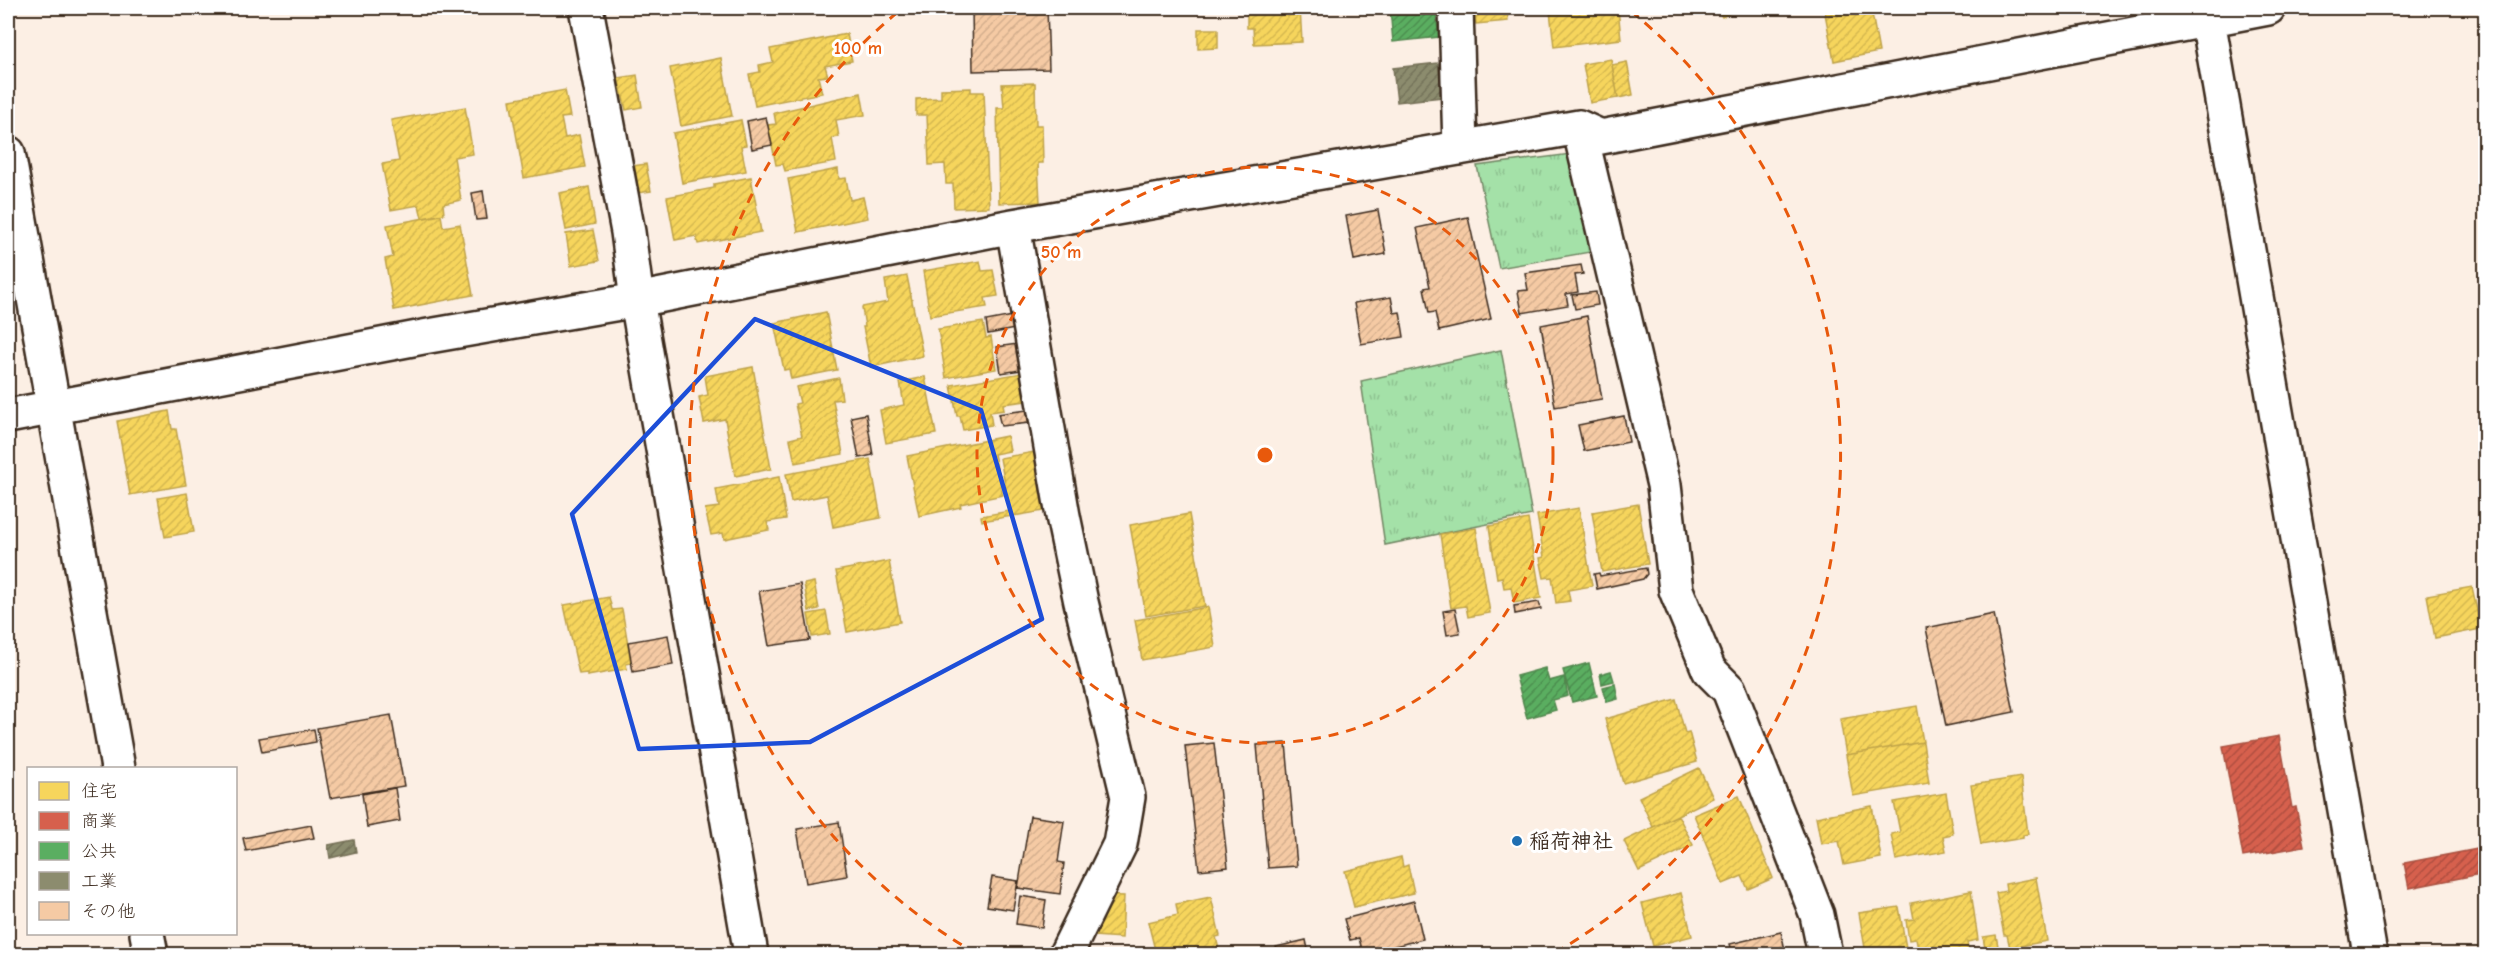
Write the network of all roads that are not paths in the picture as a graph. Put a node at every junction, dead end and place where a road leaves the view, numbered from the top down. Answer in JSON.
{"nodes":[{"id":1,"x":586,"y":8,"type":"edge"},
{"id":2,"x":1456,"y":8,"type":"edge"},
{"id":3,"x":2268,"y":8,"type":"edge"},
{"id":4,"x":2207,"y":13,"type":"edge"},
{"id":5,"x":1579,"y":127,"type":"junction"},
{"id":6,"x":1460,"y":148,"type":"junction"},
{"id":7,"x":8,"y":153,"type":"edge"},
{"id":8,"x":1013,"y":226,"type":"junction"},
{"id":9,"x":637,"y":300,"type":"junction"},
{"id":10,"x":55,"y":408,"type":"junction"},
{"id":11,"x":8,"y":416,"type":"edge"},
{"id":12,"x":118,"y":767,"type":"edge"},
{"id":13,"x":147,"y":935,"type":"edge"},
{"id":14,"x":151,"y":954,"type":"edge"},
{"id":15,"x":751,"y":954,"type":"edge"},
{"id":16,"x":1066,"y":954,"type":"edge"},
{"id":17,"x":1825,"y":954,"type":"edge"},
{"id":18,"x":2370,"y":954,"type":"edge"}],
"edges":[{"from":1,"to":9,"type":"street"},
{"from":2,"to":6,"type":"street"},
{"from":3,"to":4,"type":"street"},
{"from":4,"to":5,"type":"street"},
{"from":4,"to":18,"type":"street"},
{"from":5,"to":6,"type":"street"},
{"from":5,"to":17,"type":"street"},
{"from":6,"to":8,"type":"street"},
{"from":7,"to":10,"type":"street"},
{"from":8,"to":9,"type":"street"},
{"from":8,"to":16,"type":"street"},
{"from":9,"to":10,"type":"street"},
{"from":9,"to":15,"type":"street"},
{"from":10,"to":11,"type":"street"},
{"from":10,"to":12,"type":"street"},
{"from":13,"to":14,"type":"street"}]}
